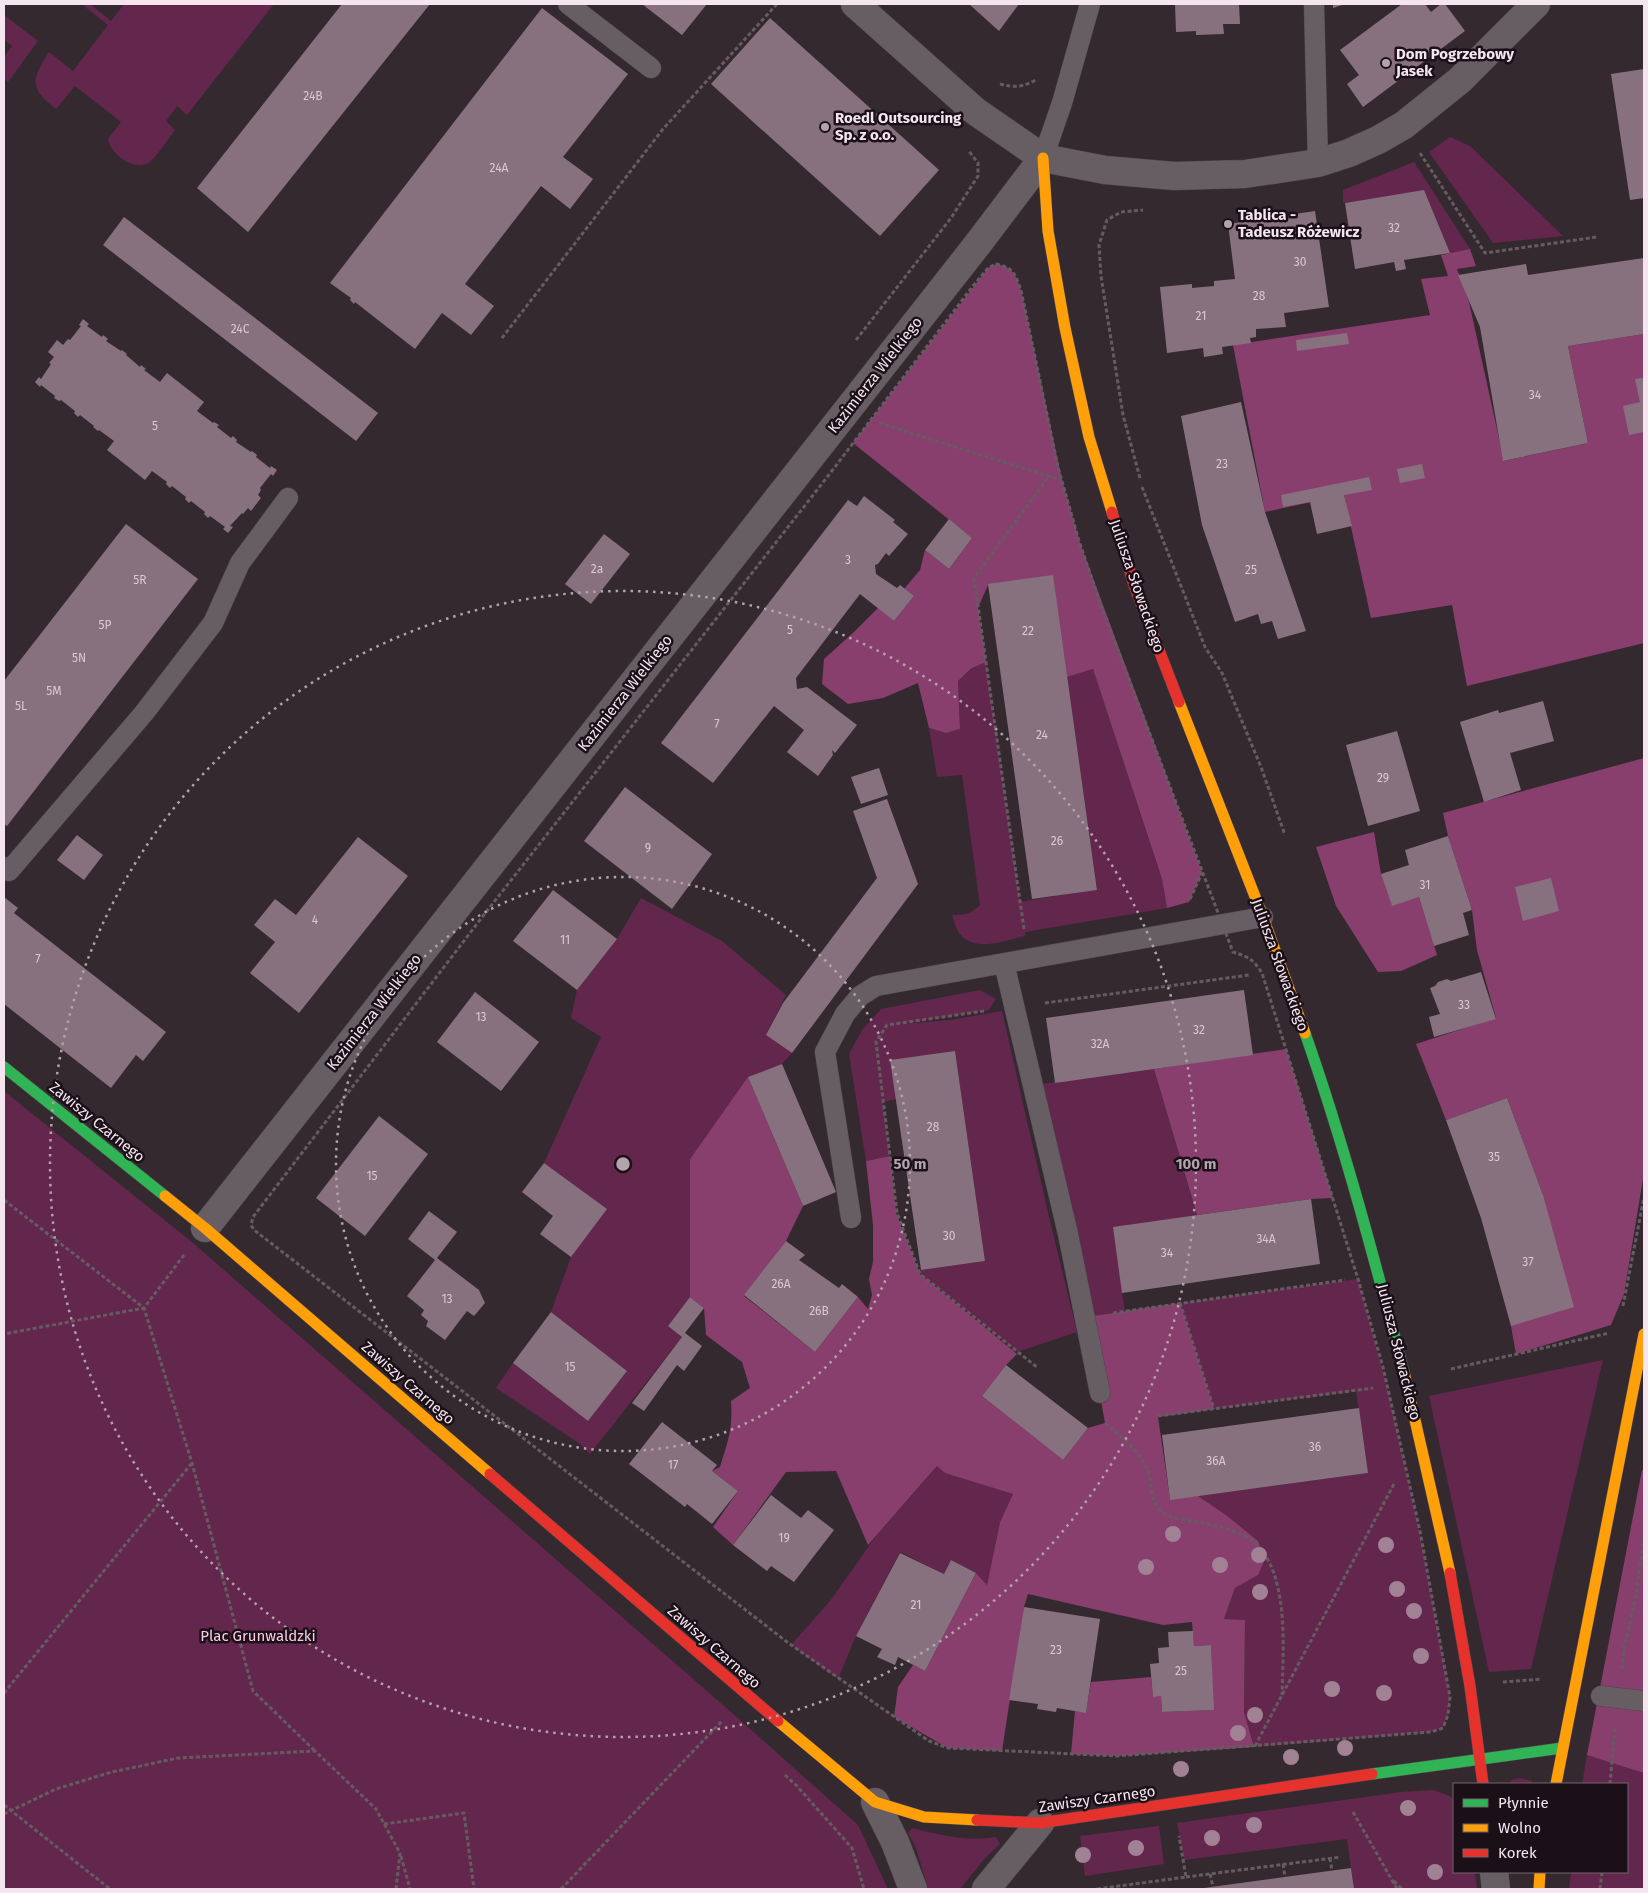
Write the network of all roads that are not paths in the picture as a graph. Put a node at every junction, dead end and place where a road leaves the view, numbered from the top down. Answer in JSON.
{"nodes":[{"id":1,"x":568,"y":4,"type":"edge"},
{"id":2,"x":855,"y":4,"type":"edge"},
{"id":3,"x":1090,"y":4,"type":"edge"},
{"id":4,"x":1314,"y":4,"type":"edge"},
{"id":5,"x":1536,"y":4,"type":"edge"},
{"id":6,"x":651,"y":68,"type":"dead end"},
{"id":7,"x":1043,"y":158,"type":"junction"},
{"id":8,"x":1318,"y":163,"type":"junction"},
{"id":9,"x":288,"y":498,"type":"dead end"},
{"id":10,"x":4,"y":867,"type":"edge"},
{"id":11,"x":1263,"y":917,"type":"junction"},
{"id":12,"x":1004,"y":963,"type":"junction"},
{"id":13,"x":4,"y":1067,"type":"edge"},
{"id":14,"x":851,"y":1218,"type":"dead end"},
{"id":15,"x":205,"y":1228,"type":"junction"},
{"id":16,"x":1644,"y":1334,"type":"edge"},
{"id":17,"x":1100,"y":1392,"type":"dead end"},
{"id":18,"x":1610,"y":1696,"type":"road end"},
{"id":19,"x":1644,"y":1701,"type":"edge"},
{"id":20,"x":1562,"y":1748,"type":"junction"},
{"id":21,"x":1480,"y":1758,"type":"junction"},
{"id":22,"x":1483,"y":1783,"type":"edge"},
{"id":23,"x":1556,"y":1783,"type":"edge"},
{"id":24,"x":875,"y":1802,"type":"junction"},
{"id":25,"x":1040,"y":1823,"type":"junction"},
{"id":26,"x":1494,"y":1873,"type":"edge"},
{"id":27,"x":1540,"y":1873,"type":"edge"},
{"id":28,"x":913,"y":1889,"type":"edge"},
{"id":29,"x":986,"y":1889,"type":"edge"},
{"id":30,"x":1496,"y":1889,"type":"edge"},
{"id":31,"x":1539,"y":1889,"type":"edge"}],
"edges":[{"from":1,"to":6,"type":"lane"},
{"from":2,"to":7,"type":"street"},
{"from":3,"to":7,"type":"lane"},
{"from":4,"to":8,"type":"lane"},
{"from":5,"to":8,"type":"street"},
{"from":7,"to":8,"type":"street"},
{"from":7,"to":11,"type":"street","name":"Juliusza Słowackiego"},
{"from":7,"to":15,"type":"street","name":"Kazimierza Wielkiego"},
{"from":9,"to":10,"type":"lane"},
{"from":11,"to":12,"type":"lane"},
{"from":11,"to":21,"type":"street","name":"Juliusza Słowackiego"},
{"from":12,"to":14,"type":"lane"},
{"from":12,"to":17,"type":"lane"},
{"from":13,"to":15,"type":"street","name":"Zawiszy Czarnego"},
{"from":15,"to":24,"type":"street","name":"Zawiszy Czarnego"},
{"from":16,"to":20,"type":"street"},
{"from":18,"to":19,"type":"lane"},
{"from":20,"to":21,"type":"street","name":"Zawiszy Czarnego"},
{"from":20,"to":23,"type":"street"},
{"from":21,"to":22,"type":"street","name":"Juliusza Słowackiego"},
{"from":21,"to":25,"type":"street","name":"Zawiszy Czarnego"},
{"from":24,"to":25,"type":"street","name":"Zawiszy Czarnego"},
{"from":24,"to":28,"type":"street"},
{"from":25,"to":29,"type":"street"},
{"from":26,"to":30,"type":"street"},
{"from":27,"to":31,"type":"street"}]}
